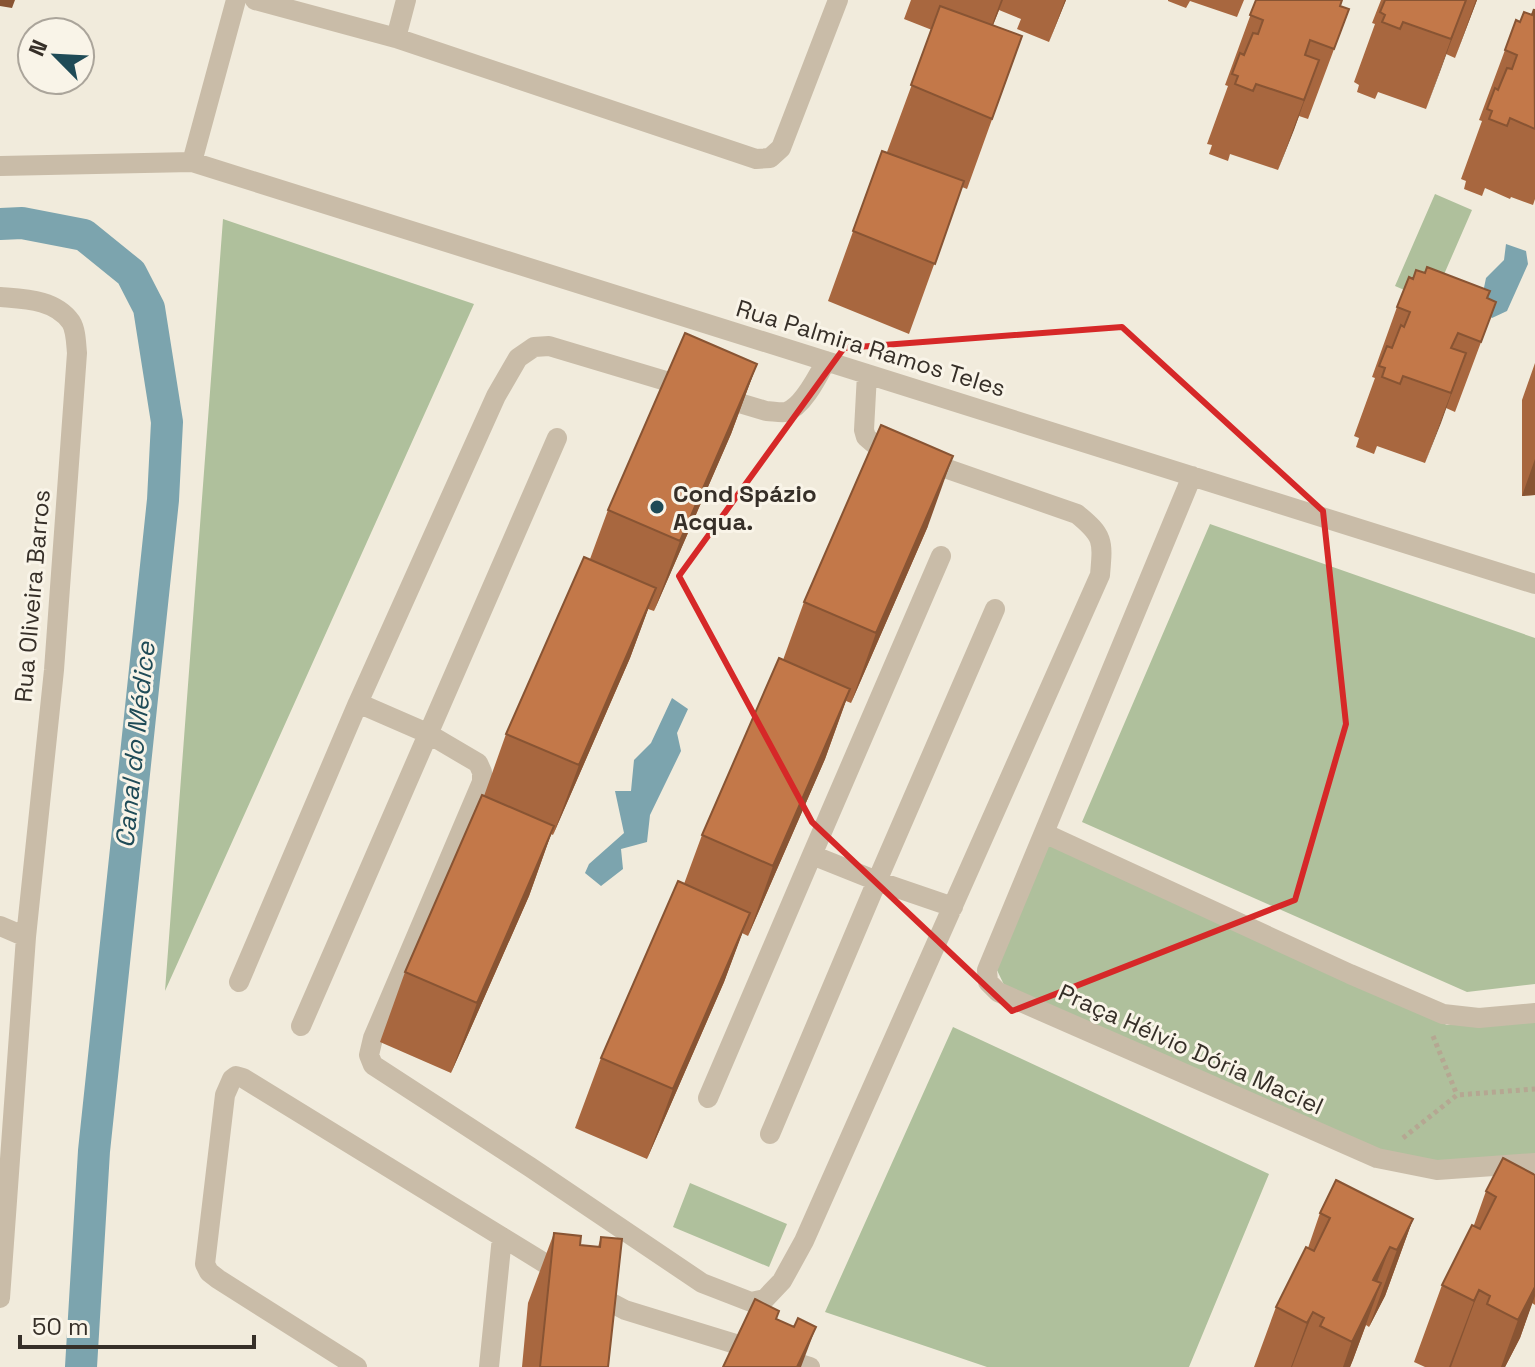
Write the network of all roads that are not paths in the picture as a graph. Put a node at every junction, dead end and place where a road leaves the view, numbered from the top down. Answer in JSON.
{"nodes":[{"id":1,"x":236,"y":0,"type":"edge"},
{"id":2,"x":255,"y":0,"type":"edge"},
{"id":3,"x":406,"y":0,"type":"edge"},
{"id":4,"x":838,"y":0,"type":"edge"},
{"id":5,"x":396,"y":38,"type":"junction"},
{"id":6,"x":192,"y":162,"type":"junction"},
{"id":7,"x":0,"y":166,"type":"edge"},
{"id":8,"x":0,"y":297,"type":"edge"},
{"id":9,"x":826,"y":361,"type":"junction"},
{"id":10,"x":867,"y":374,"type":"junction"},
{"id":11,"x":557,"y":438,"type":"dead end"},
{"id":12,"x":1192,"y":476,"type":"junction"},
{"id":13,"x":941,"y":556,"type":"dead end"},
{"id":14,"x":1535,"y":584,"type":"edge"},
{"id":15,"x":995,"y":609,"type":"dead end"},
{"id":16,"x":358,"y":703,"type":"junction"},
{"id":17,"x":427,"y":733,"type":"junction"},
{"id":18,"x":1044,"y":833,"type":"junction"},
{"id":19,"x":812,"y":855,"type":"junction"},
{"id":20,"x":877,"y":881,"type":"junction"},
{"id":21,"x":953,"y":907,"type":"junction"},
{"id":22,"x":0,"y":926,"type":"edge"},
{"id":23,"x":26,"y":937,"type":"junction"},
{"id":24,"x":239,"y":982,"type":"dead end"},
{"id":25,"x":1535,"y":1013,"type":"edge"},
{"id":26,"x":301,"y":1026,"type":"dead end"},
{"id":27,"x":708,"y":1098,"type":"dead end"},
{"id":28,"x":770,"y":1134,"type":"dead end"},
{"id":29,"x":1535,"y":1163,"type":"edge"},
{"id":30,"x":502,"y":1237,"type":"junction"},
{"id":31,"x":1,"y":1270,"type":"edge"},
{"id":32,"x":0,"y":1298,"type":"edge"},
{"id":33,"x":806,"y":1366,"type":"edge"},
{"id":34,"x":357,"y":1367,"type":"edge"},
{"id":35,"x":489,"y":1367,"type":"edge"}],
"edges":[{"from":1,"to":6,"type":"street"},
{"from":2,"to":5,"type":"street"},
{"from":3,"to":5,"type":"street"},
{"from":4,"to":5,"type":"street"},
{"from":6,"to":7,"type":"street","name":"Rua Palmira Ramos Teles"},
{"from":6,"to":9,"type":"street","name":"Rua Palmira Ramos Teles"},
{"from":8,"to":23,"type":"street","name":"Rua Oliveira Barros"},
{"from":9,"to":10,"type":"street","name":"Rua Palmira Ramos Teles"},
{"from":9,"to":16,"type":"street"},
{"from":10,"to":12,"type":"street","name":"Rua Palmira Ramos Teles"},
{"from":10,"to":21,"type":"street"},
{"from":11,"to":17,"type":"street"},
{"from":12,"to":14,"type":"street","name":"Rua Palmira Ramos Teles"},
{"from":12,"to":18,"type":"street","name":"Praça Hélvio Dória Maciel"},
{"from":13,"to":19,"type":"street"},
{"from":15,"to":20,"type":"street"},
{"from":16,"to":17,"type":"street"},
{"from":16,"to":24,"type":"street"},
{"from":17,"to":21,"type":"street"},
{"from":17,"to":26,"type":"street"},
{"from":18,"to":25,"type":"street"},
{"from":18,"to":29,"type":"street","name":"Praça Hélvio Dória Maciel"},
{"from":19,"to":20,"type":"street"},
{"from":19,"to":27,"type":"street"},
{"from":20,"to":21,"type":"street"},
{"from":20,"to":28,"type":"street"},
{"from":22,"to":23,"type":"street"},
{"from":23,"to":31,"type":"street","name":"Rua Oliveira Barros"},
{"from":30,"to":33,"type":"street"},
{"from":30,"to":34,"type":"street"},
{"from":30,"to":35,"type":"street"},
{"from":31,"to":32,"type":"street","name":"Rua Oliveira Barros"}]}
